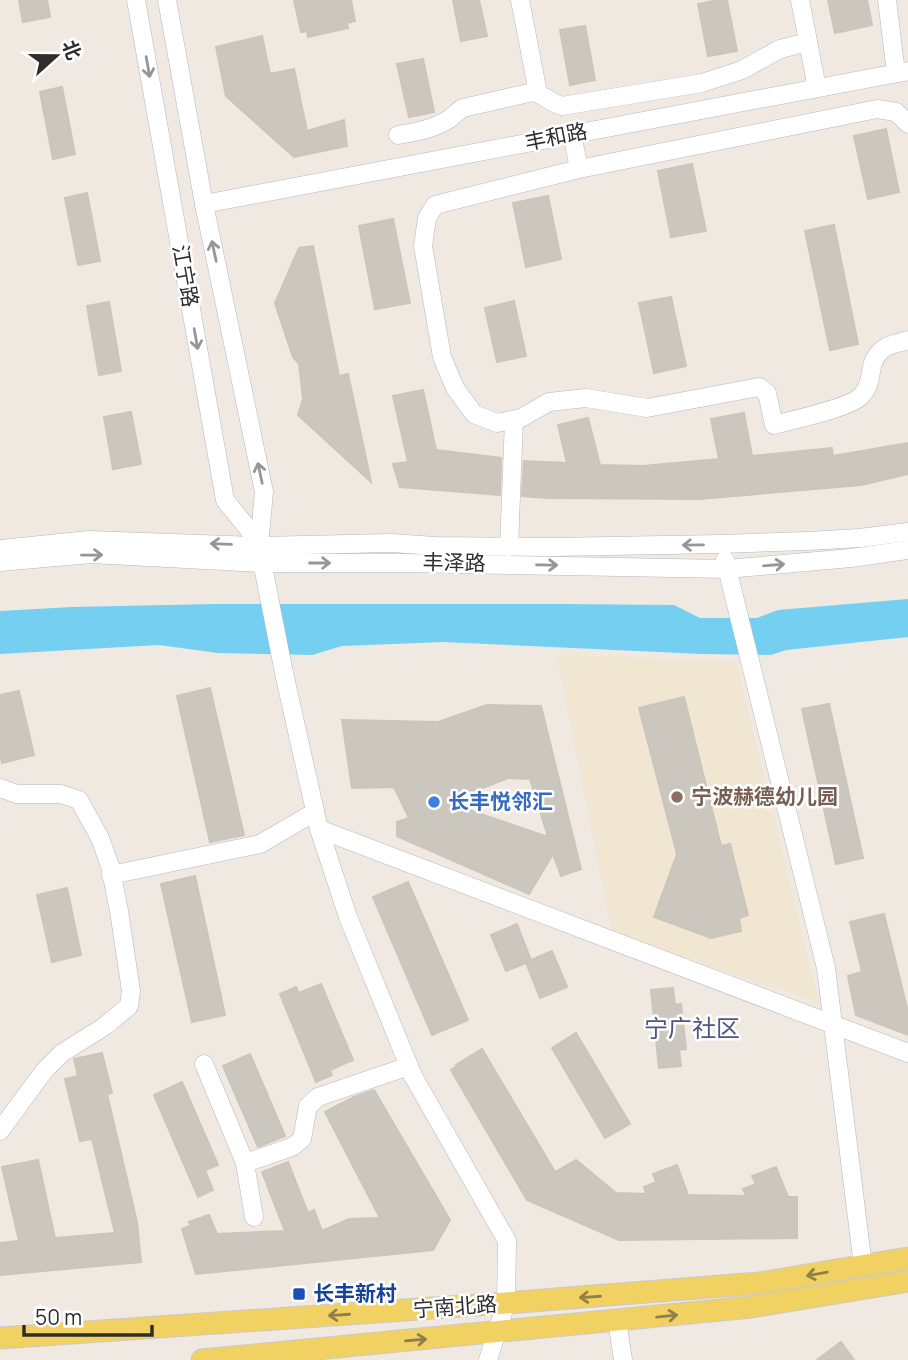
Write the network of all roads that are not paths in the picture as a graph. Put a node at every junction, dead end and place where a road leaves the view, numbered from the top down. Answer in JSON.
{"nodes":[{"id":1,"x":136,"y":0,"type":"edge"},
{"id":2,"x":167,"y":0,"type":"edge"},
{"id":3,"x":520,"y":0,"type":"edge"},
{"id":4,"x":800,"y":0,"type":"edge"},
{"id":5,"x":887,"y":0,"type":"edge"},
{"id":6,"x":808,"y":42,"type":"junction"},
{"id":7,"x":902,"y":72,"type":"edge"},
{"id":8,"x":817,"y":88,"type":"junction"},
{"id":9,"x":538,"y":93,"type":"junction"},
{"id":10,"x":908,"y":124,"type":"edge"},
{"id":11,"x":572,"y":134,"type":"junction"},
{"id":12,"x":398,"y":135,"type":"dead end"},
{"id":13,"x":579,"y":169,"type":"junction"},
{"id":14,"x":204,"y":204,"type":"junction"},
{"id":15,"x":908,"y":340,"type":"edge"},
{"id":16,"x":514,"y":420,"type":"junction"},
{"id":17,"x":908,"y":532,"type":"edge"},
{"id":18,"x":721,"y":544,"type":"junction"},
{"id":19,"x":509,"y":547,"type":"junction"},
{"id":20,"x":0,"y":549,"type":"edge"},
{"id":21,"x":260,"y":550,"type":"junction"},
{"id":22,"x":908,"y":550,"type":"edge"},
{"id":23,"x":0,"y":562,"type":"edge"},
{"id":24,"x":727,"y":569,"type":"junction"},
{"id":25,"x":0,"y":788,"type":"edge"},
{"id":26,"x":317,"y":820,"type":"junction"},
{"id":27,"x":111,"y":875,"type":"junction"},
{"id":28,"x":833,"y":1024,"type":"junction"},
{"id":29,"x":908,"y":1053,"type":"edge"},
{"id":30,"x":204,"y":1064,"type":"dead end"},
{"id":31,"x":409,"y":1066,"type":"junction"},
{"id":32,"x":0,"y":1132,"type":"edge"},
{"id":33,"x":245,"y":1163,"type":"junction"},
{"id":34,"x":254,"y":1217,"type":"dead end"},
{"id":35,"x":908,"y":1258,"type":"edge"},
{"id":36,"x":863,"y":1266,"type":"junction"},
{"id":37,"x":908,"y":1281,"type":"edge"},
{"id":38,"x":506,"y":1303,"type":"junction"},
{"id":39,"x":617,"y":1320,"type":"junction"},
{"id":40,"x":497,"y":1332,"type":"junction"},
{"id":41,"x":0,"y":1338,"type":"edge"},
{"id":42,"x":234,"y":1358,"type":"edge"},
{"id":43,"x":202,"y":1360,"type":"edge"},
{"id":44,"x":488,"y":1360,"type":"edge"},
{"id":45,"x":623,"y":1360,"type":"edge"}],
"edges":[{"from":1,"to":21,"type":"street","name":"江宁路","one_way":true},
{"from":2,"to":14,"type":"street","name":"江宁路"},
{"from":3,"to":9,"type":"street"},
{"from":4,"to":6,"type":"street"},
{"from":5,"to":7,"type":"street"},
{"from":6,"to":8,"type":"street"},
{"from":6,"to":9,"type":"street"},
{"from":7,"to":8,"type":"street","name":"丰和路"},
{"from":8,"to":11,"type":"street","name":"丰和路"},
{"from":9,"to":12,"type":"street"},
{"from":10,"to":13,"type":"street"},
{"from":11,"to":13,"type":"street"},
{"from":11,"to":14,"type":"street","name":"丰和路"},
{"from":13,"to":16,"type":"street"},
{"from":21,"to":14,"type":"street","name":"江宁路","one_way":true},
{"from":15,"to":16,"type":"street"},
{"from":16,"to":19,"type":"street"},
{"from":17,"to":18,"type":"street","name":"丰泽路"},
{"from":18,"to":19,"type":"street","name":"丰泽路","one_way":true},
{"from":18,"to":24,"type":"street"},
{"from":19,"to":21,"type":"street","name":"丰泽路"},
{"from":21,"to":20,"type":"street","name":"丰泽路","one_way":true},
{"from":23,"to":21,"type":"street","name":"丰泽路","one_way":true},
{"from":21,"to":24,"type":"street","name":"丰泽路","one_way":true},
{"from":21,"to":26,"type":"street"},
{"from":24,"to":22,"type":"street","name":"丰泽路","one_way":true},
{"from":24,"to":28,"type":"street"},
{"from":25,"to":27,"type":"street"},
{"from":26,"to":27,"type":"street"},
{"from":26,"to":28,"type":"street"},
{"from":26,"to":31,"type":"street"},
{"from":27,"to":32,"type":"street"},
{"from":28,"to":29,"type":"street"},
{"from":28,"to":36,"type":"street"},
{"from":30,"to":33,"type":"street"},
{"from":31,"to":33,"type":"street"},
{"from":31,"to":38,"type":"street"},
{"from":33,"to":34,"type":"street"},
{"from":35,"to":36,"type":"main road","name":"宁南北路"},
{"from":36,"to":38,"type":"main road","name":"宁南北路","one_way":true},
{"from":39,"to":37,"type":"main road","name":"宁南北路","one_way":true},
{"from":38,"to":40,"type":"street"},
{"from":38,"to":41,"type":"main road","name":"宁南北路","one_way":true},
{"from":39,"to":40,"type":"main road","name":"宁南北路"},
{"from":39,"to":45,"type":"street"},
{"from":42,"to":40,"type":"main road","name":"宁南北路","one_way":true},
{"from":40,"to":44,"type":"street"},
{"from":42,"to":43,"type":"main road","name":"宁南北路"}]}
